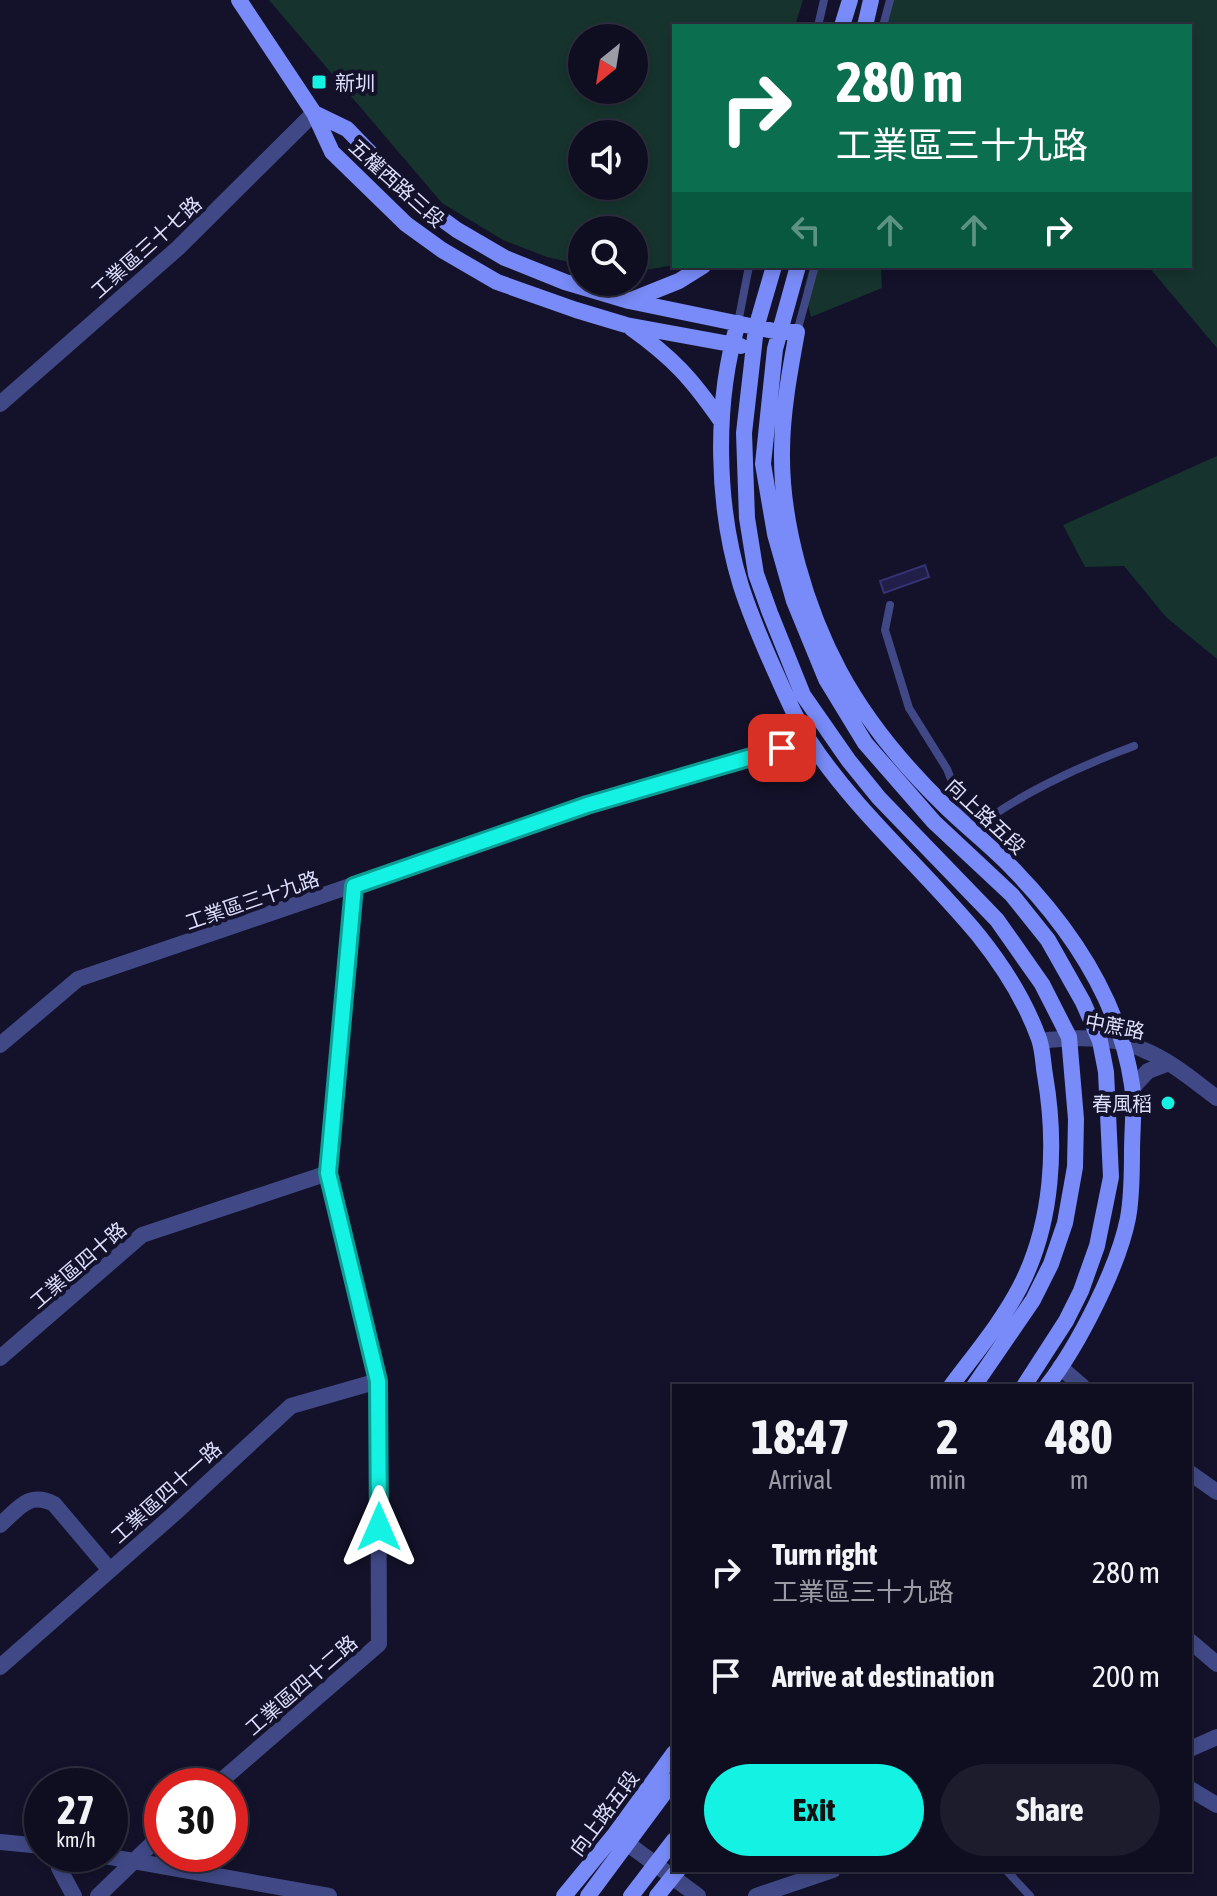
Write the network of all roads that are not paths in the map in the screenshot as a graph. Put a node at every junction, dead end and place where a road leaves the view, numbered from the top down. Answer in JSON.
{"nodes":[{"id":1,"x":239,"y":0,"type":"edge"},
{"id":2,"x":824,"y":0,"type":"edge"},
{"id":3,"x":850,"y":0,"type":"edge"},
{"id":4,"x":871,"y":0,"type":"edge"},
{"id":5,"x":890,"y":0,"type":"edge"},
{"id":6,"x":818,"y":24,"type":"edge"},
{"id":7,"x":843,"y":24,"type":"edge"},
{"id":8,"x":865,"y":24,"type":"edge"},
{"id":9,"x":884,"y":24,"type":"edge"},
{"id":10,"x":314,"y":113,"type":"junction"},
{"id":11,"x":700,"y":268,"type":"edge"},
{"id":12,"x":749,"y":268,"type":"edge"},
{"id":13,"x":773,"y":268,"type":"edge"},
{"id":14,"x":797,"y":268,"type":"edge"},
{"id":15,"x":814,"y":268,"type":"edge"},
{"id":16,"x":629,"y":301,"type":"junction"},
{"id":17,"x":738,"y":323,"type":"junction"},
{"id":18,"x":626,"y":325,"type":"junction"},
{"id":19,"x":756,"y":328,"type":"junction"},
{"id":20,"x":779,"y":332,"type":"junction"},
{"id":21,"x":797,"y":332,"type":"junction"},
{"id":22,"x":732,"y":345,"type":"junction"},
{"id":23,"x":755,"y":348,"type":"junction"},
{"id":24,"x":775,"y":349,"type":"junction"},
{"id":25,"x":793,"y":352,"type":"junction"},
{"id":26,"x":0,"y":404,"type":"edge"},
{"id":27,"x":721,"y":421,"type":"junction"},
{"id":28,"x":890,"y":605,"type":"dead end"},
{"id":29,"x":809,"y":740,"type":"junction"},
{"id":30,"x":1134,"y":746,"type":"dead end"},
{"id":31,"x":972,"y":832,"type":"junction"},
{"id":32,"x":354,"y":886,"type":"junction"},
{"id":33,"x":1069,"y":1037,"type":"junction"},
{"id":34,"x":1040,"y":1041,"type":"junction"},
{"id":35,"x":1100,"y":1041,"type":"junction"},
{"id":36,"x":1123,"y":1044,"type":"junction"},
{"id":37,"x":0,"y":1045,"type":"edge"},
{"id":38,"x":1169,"y":1063,"type":"junction"},
{"id":39,"x":1133,"y":1087,"type":"junction"},
{"id":40,"x":1217,"y":1098,"type":"edge"},
{"id":41,"x":328,"y":1173,"type":"junction"},
{"id":42,"x":0,"y":1358,"type":"edge"},
{"id":43,"x":1060,"y":1367,"type":"junction"},
{"id":44,"x":378,"y":1381,"type":"junction"},
{"id":45,"x":952,"y":1384,"type":"edge"},
{"id":46,"x":975,"y":1384,"type":"edge"},
{"id":47,"x":1025,"y":1384,"type":"edge"},
{"id":48,"x":1048,"y":1384,"type":"edge"},
{"id":49,"x":1080,"y":1384,"type":"edge"},
{"id":50,"x":1192,"y":1474,"type":"edge"},
{"id":51,"x":1217,"y":1492,"type":"edge"},
{"id":52,"x":0,"y":1525,"type":"edge"},
{"id":53,"x":109,"y":1569,"type":"junction"},
{"id":54,"x":1192,"y":1642,"type":"edge"},
{"id":55,"x":1214,"y":1657,"type":"edge"},
{"id":56,"x":0,"y":1667,"type":"edge"},
{"id":57,"x":1217,"y":1737,"type":"edge"},
{"id":58,"x":1192,"y":1748,"type":"edge"},
{"id":59,"x":672,"y":1756,"type":"edge"},
{"id":60,"x":236,"y":1768,"type":"edge"},
{"id":61,"x":672,"y":1782,"type":"edge"},
{"id":62,"x":1192,"y":1790,"type":"edge"},
{"id":63,"x":1217,"y":1805,"type":"edge"},
{"id":64,"x":621,"y":1838,"type":"junction"},
{"id":65,"x":0,"y":1842,"type":"edge"},
{"id":66,"x":672,"y":1843,"type":"edge"},
{"id":67,"x":24,"y":1844,"type":"edge"},
{"id":68,"x":144,"y":1851,"type":"edge"},
{"id":69,"x":128,"y":1860,"type":"edge"},
{"id":70,"x":134,"y":1861,"type":"junction"},
{"id":71,"x":144,"y":1861,"type":"edge"},
{"id":72,"x":655,"y":1865,"type":"junction"},
{"id":73,"x":61,"y":1872,"type":"edge"},
{"id":74,"x":232,"y":1872,"type":"edge"},
{"id":75,"x":827,"y":1872,"type":"edge"},
{"id":76,"x":1008,"y":1872,"type":"edge"},
{"id":77,"x":675,"y":1874,"type":"edge"},
{"id":78,"x":74,"y":1896,"type":"edge"},
{"id":79,"x":98,"y":1896,"type":"edge"},
{"id":80,"x":329,"y":1896,"type":"edge"},
{"id":81,"x":564,"y":1896,"type":"edge"},
{"id":82,"x":588,"y":1896,"type":"edge"},
{"id":83,"x":631,"y":1896,"type":"edge"},
{"id":84,"x":657,"y":1896,"type":"edge"},
{"id":85,"x":698,"y":1896,"type":"edge"},
{"id":86,"x":756,"y":1896,"type":"edge"},
{"id":87,"x":1030,"y":1896,"type":"edge"}],
"edges":[{"from":1,"to":10,"type":"main road","name":"五權西路三段"},
{"from":2,"to":6,"type":"lane"},
{"from":3,"to":7,"type":"main road"},
{"from":4,"to":8,"type":"main road"},
{"from":5,"to":9,"type":"lane"},
{"from":10,"to":16,"type":"main road","name":"五權西路三段"},
{"from":10,"to":18,"type":"main road","name":"五權西路三段"},
{"from":10,"to":26,"type":"street","name":"工業區三十七路"},
{"from":11,"to":16,"type":"main road"},
{"from":12,"to":17,"type":"lane"},
{"from":13,"to":19,"type":"main road"},
{"from":14,"to":20,"type":"main road","name":"向上路五段"},
{"from":15,"to":21,"type":"lane","name":"向上路五段"},
{"from":16,"to":17,"type":"main road","name":"五權西路三段"},
{"from":17,"to":19,"type":"main road","name":"五權西路三段"},
{"from":17,"to":22,"type":"main road"},
{"from":18,"to":22,"type":"main road","name":"五權西路三段"},
{"from":18,"to":27,"type":"main road"},
{"from":19,"to":20,"type":"main road","name":"五權西路三段"},
{"from":19,"to":23,"type":"main road"},
{"from":20,"to":21,"type":"main road","name":"五權西路三段"},
{"from":20,"to":24,"type":"main road","name":"向上路五段"},
{"from":21,"to":25,"type":"main road","name":"向上路五段"},
{"from":22,"to":23,"type":"main road","name":"五權西路三段"},
{"from":22,"to":27,"type":"main road"},
{"from":23,"to":24,"type":"main road","name":"五權西路三段"},
{"from":23,"to":33,"type":"main road"},
{"from":24,"to":25,"type":"main road","name":"五權西路三段"},
{"from":24,"to":35,"type":"main road","name":"向上路五段"},
{"from":25,"to":31,"type":"main road","name":"向上路五段"},
{"from":27,"to":29,"type":"main road"},
{"from":28,"to":31,"type":"lane"},
{"from":29,"to":32,"type":"street","name":"工業區三十九路"},
{"from":29,"to":34,"type":"main road"},
{"from":30,"to":31,"type":"lane"},
{"from":31,"to":36,"type":"main road","name":"向上路五段"},
{"from":32,"to":37,"type":"street","name":"工業區三十九路"},
{"from":32,"to":41,"type":"street","name":"工業區四十二路"},
{"from":33,"to":34,"type":"street","name":"中蔗路"},
{"from":33,"to":35,"type":"street","name":"中蔗路"},
{"from":33,"to":46,"type":"main road"},
{"from":34,"to":45,"type":"main road"},
{"from":35,"to":36,"type":"street","name":"中蔗路"},
{"from":35,"to":47,"type":"main road","name":"向上路五段"},
{"from":36,"to":38,"type":"street","name":"中蔗路"},
{"from":36,"to":39,"type":"main road","name":"向上路五段"},
{"from":38,"to":39,"type":"street"},
{"from":38,"to":40,"type":"street","name":"中蔗路"},
{"from":39,"to":43,"type":"main road","name":"向上路五段"},
{"from":41,"to":42,"type":"street","name":"工業區四十路"},
{"from":41,"to":44,"type":"street","name":"工業區四十二路"},
{"from":43,"to":48,"type":"main road","name":"向上路五段"},
{"from":43,"to":49,"type":"street"},
{"from":44,"to":53,"type":"street","name":"工業區四十一路"},
{"from":44,"to":60,"type":"street","name":"工業區四十二路"},
{"from":50,"to":51,"type":"street"},
{"from":52,"to":53,"type":"street"},
{"from":53,"to":56,"type":"street","name":"工業區四十一路"},
{"from":54,"to":55,"type":"street"},
{"from":57,"to":58,"type":"street"},
{"from":59,"to":64,"type":"main road","name":"向上路五段"},
{"from":61,"to":64,"type":"main road","name":"向上路五段"},
{"from":62,"to":63,"type":"street"},
{"from":64,"to":72,"type":"street"},
{"from":64,"to":81,"type":"main road","name":"向上路五段"},
{"from":64,"to":82,"type":"main road","name":"向上路五段"},
{"from":65,"to":67,"type":"street"},
{"from":66,"to":72,"type":"main road"},
{"from":68,"to":70,"type":"street"},
{"from":69,"to":70,"type":"street"},
{"from":70,"to":71,"type":"street"},
{"from":70,"to":79,"type":"street"},
{"from":72,"to":77,"type":"street"},
{"from":72,"to":83,"type":"main road"},
{"from":73,"to":78,"type":"street"},
{"from":74,"to":80,"type":"street"},
{"from":75,"to":86,"type":"street"},
{"from":76,"to":87,"type":"lane"},
{"from":77,"to":84,"type":"main road"},
{"from":77,"to":85,"type":"street"}]}
